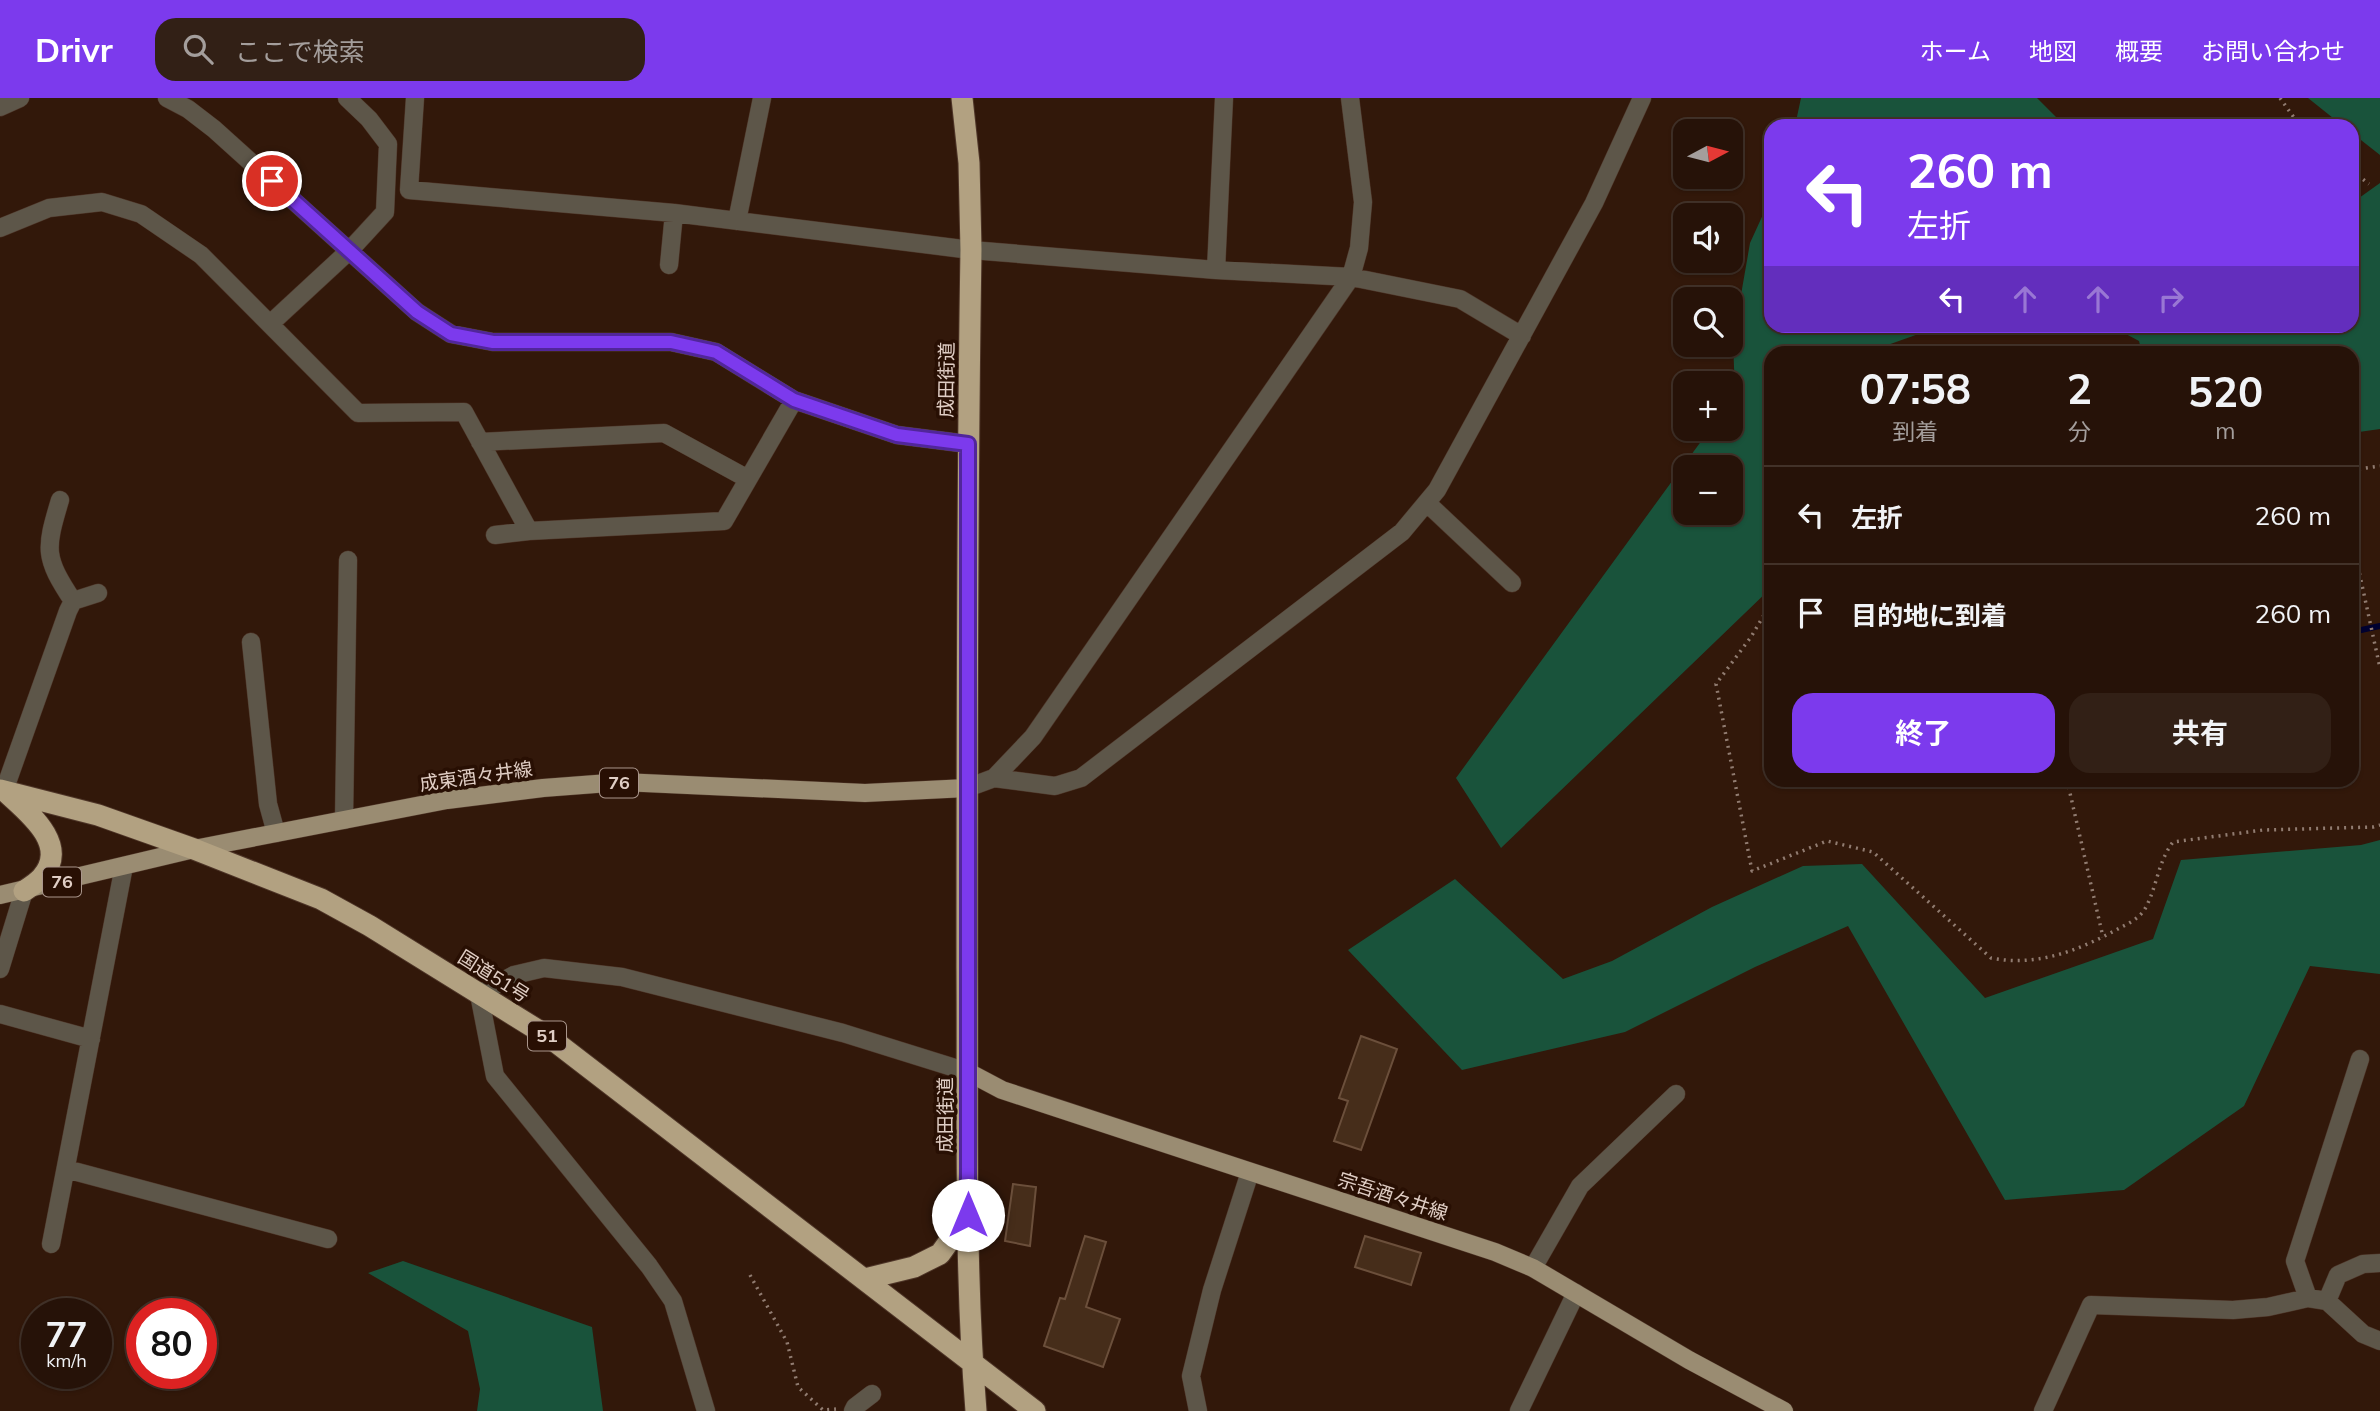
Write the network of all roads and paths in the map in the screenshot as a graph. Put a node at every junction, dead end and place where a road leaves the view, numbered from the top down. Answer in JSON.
{"nodes":[{"id":1,"x":20,"y":98,"type":"edge"},
{"id":2,"x":167,"y":98,"type":"edge"},
{"id":3,"x":347,"y":98,"type":"edge"},
{"id":4,"x":415,"y":98,"type":"edge"},
{"id":5,"x":762,"y":98,"type":"edge"},
{"id":6,"x":962,"y":98,"type":"edge"},
{"id":7,"x":1224,"y":98,"type":"edge"},
{"id":8,"x":1350,"y":98,"type":"edge"},
{"id":9,"x":1642,"y":98,"type":"edge"},
{"id":10,"x":2280,"y":98,"type":"edge"},
{"id":11,"x":0,"y":107,"type":"edge"},
{"id":12,"x":2295,"y":119,"type":"edge"},
{"id":13,"x":2359,"y":176,"type":"edge"},
{"id":14,"x":2369,"y":184,"type":"dead end"},
{"id":15,"x":674,"y":213,"type":"junction"},
{"id":16,"x":737,"y":221,"type":"junction"},
{"id":17,"x":0,"y":228,"type":"edge"},
{"id":18,"x":350,"y":250,"type":"junction"},
{"id":19,"x":971,"y":250,"type":"junction"},
{"id":20,"x":669,"y":265,"type":"dead end"},
{"id":21,"x":1216,"y":270,"type":"junction"},
{"id":22,"x":1351,"y":277,"type":"junction"},
{"id":23,"x":270,"y":324,"type":"junction"},
{"id":24,"x":1522,"y":336,"type":"junction"},
{"id":25,"x":794,"y":400,"type":"junction"},
{"id":26,"x":480,"y":442,"type":"junction"},
{"id":27,"x":968,"y":444,"type":"junction"},
{"id":28,"x":2380,"y":466,"type":"edge"},
{"id":29,"x":2359,"y":469,"type":"edge"},
{"id":30,"x":748,"y":479,"type":"junction"},
{"id":31,"x":60,"y":499,"type":"dead end"},
{"id":32,"x":1427,"y":503,"type":"junction"},
{"id":33,"x":529,"y":531,"type":"junction"},
{"id":34,"x":495,"y":535,"type":"dead end"},
{"id":35,"x":348,"y":561,"type":"dead end"},
{"id":36,"x":2359,"y":571,"type":"edge"},
{"id":37,"x":1512,"y":583,"type":"dead end"},
{"id":38,"x":98,"y":593,"type":"dead end"},
{"id":39,"x":73,"y":601,"type":"junction"},
{"id":40,"x":1764,"y":615,"type":"edge"},
{"id":41,"x":251,"y":642,"type":"dead end"},
{"id":42,"x":2380,"y":668,"type":"edge"},
{"id":43,"x":994,"y":778,"type":"junction"},
{"id":44,"x":2069,"y":787,"type":"edge"},
{"id":45,"x":967,"y":788,"type":"junction"},
{"id":46,"x":2,"y":790,"type":"edge"},
{"id":47,"x":344,"y":820,"type":"junction"},
{"id":48,"x":2380,"y":825,"type":"edge"},
{"id":49,"x":276,"y":833,"type":"junction"},
{"id":50,"x":194,"y":849,"type":"junction"},
{"id":51,"x":124,"y":866,"type":"junction"},
{"id":52,"x":24,"y":891,"type":"junction"},
{"id":53,"x":0,"y":895,"type":"edge"},
{"id":54,"x":2103,"y":937,"type":"junction"},
{"id":55,"x":0,"y":969,"type":"edge"},
{"id":56,"x":479,"y":994,"type":"junction"},
{"id":57,"x":0,"y":1014,"type":"edge"},
{"id":58,"x":91,"y":1038,"type":"junction"},
{"id":59,"x":2360,"y":1059,"type":"dead end"},
{"id":60,"x":968,"y":1072,"type":"junction"},
{"id":61,"x":1676,"y":1094,"type":"dead end"},
{"id":62,"x":66,"y":1169,"type":"junction"},
{"id":63,"x":1250,"y":1172,"type":"junction"},
{"id":64,"x":968,"y":1215,"type":"junction"},
{"id":65,"x":328,"y":1239,"type":"dead end"},
{"id":66,"x":51,"y":1244,"type":"dead end"},
{"id":67,"x":2380,"y":1263,"type":"edge"},
{"id":68,"x":1533,"y":1268,"type":"junction"},
{"id":69,"x":750,"y":1275,"type":"dead end"},
{"id":70,"x":865,"y":1279,"type":"junction"},
{"id":71,"x":1576,"y":1293,"type":"junction"},
{"id":72,"x":2308,"y":1298,"type":"junction"},
{"id":73,"x":2327,"y":1301,"type":"junction"},
{"id":74,"x":2380,"y":1341,"type":"edge"},
{"id":75,"x":972,"y":1361,"type":"junction"},
{"id":76,"x":872,"y":1394,"type":"dead end"},
{"id":77,"x":854,"y":1409,"type":"edge"},
{"id":78,"x":706,"y":1411,"type":"edge"},
{"id":79,"x":976,"y":1411,"type":"edge"},
{"id":80,"x":1035,"y":1411,"type":"edge"},
{"id":81,"x":1198,"y":1411,"type":"edge"},
{"id":82,"x":1519,"y":1411,"type":"edge"},
{"id":83,"x":1783,"y":1411,"type":"edge"},
{"id":84,"x":2043,"y":1411,"type":"edge"}],
"edges":[{"from":1,"to":11,"type":"street"},
{"from":2,"to":18,"type":"street"},
{"from":3,"to":18,"type":"street"},
{"from":4,"to":15,"type":"street"},
{"from":5,"to":16,"type":"street"},
{"from":6,"to":19,"type":"highway","name":"成田街道"},
{"from":7,"to":21,"type":"street"},
{"from":8,"to":22,"type":"street"},
{"from":9,"to":24,"type":"street"},
{"from":10,"to":12,"type":"path"},
{"from":13,"to":14,"type":"path"},
{"from":15,"to":16,"type":"street"},
{"from":15,"to":20,"type":"street"},
{"from":16,"to":19,"type":"street"},
{"from":17,"to":23,"type":"street"},
{"from":18,"to":23,"type":"street"},
{"from":18,"to":25,"type":"street"},
{"from":19,"to":21,"type":"street"},
{"from":19,"to":27,"type":"highway","name":"成田街道"},
{"from":21,"to":22,"type":"street"},
{"from":22,"to":24,"type":"street"},
{"from":22,"to":43,"type":"street"},
{"from":23,"to":26,"type":"street"},
{"from":24,"to":32,"type":"street"},
{"from":25,"to":27,"type":"street"},
{"from":25,"to":30,"type":"street"},
{"from":26,"to":30,"type":"street"},
{"from":26,"to":33,"type":"street"},
{"from":27,"to":45,"type":"highway","name":"成田街道"},
{"from":28,"to":29,"type":"path"},
{"from":30,"to":33,"type":"street"},
{"from":31,"to":39,"type":"street"},
{"from":32,"to":37,"type":"street"},
{"from":32,"to":43,"type":"street"},
{"from":33,"to":34,"type":"street"},
{"from":35,"to":47,"type":"street"},
{"from":36,"to":42,"type":"path"},
{"from":38,"to":39,"type":"street"},
{"from":39,"to":46,"type":"street"},
{"from":40,"to":54,"type":"path"},
{"from":41,"to":49,"type":"street"},
{"from":43,"to":45,"type":"street"},
{"from":44,"to":54,"type":"path"},
{"from":45,"to":47,"type":"main road","name":"成東酒々井線","number":"76"},
{"from":45,"to":60,"type":"highway","name":"成田街道"},
{"from":46,"to":50,"type":"highway","name":"国道51号","number":"51"},
{"from":46,"to":52,"type":"highway"},
{"from":47,"to":49,"type":"main road","name":"成東酒々井線","number":"76"},
{"from":48,"to":54,"type":"path"},
{"from":49,"to":50,"type":"main road","name":"成東酒々井線","number":"76"},
{"from":50,"to":51,"type":"main road","name":"成東酒々井線","number":"76"},
{"from":50,"to":56,"type":"highway","name":"国道51号","number":"51"},
{"from":51,"to":52,"type":"main road","name":"成東酒々井線","number":"76"},
{"from":51,"to":58,"type":"street"},
{"from":52,"to":53,"type":"main road","name":"成東酒々井線","number":"76"},
{"from":52,"to":55,"type":"street"},
{"from":56,"to":60,"type":"street"},
{"from":56,"to":70,"type":"highway","name":"国道51号","number":"51"},
{"from":56,"to":78,"type":"street"},
{"from":57,"to":58,"type":"street"},
{"from":58,"to":62,"type":"street"},
{"from":59,"to":72,"type":"street"},
{"from":60,"to":63,"type":"main road","name":"宗吾酒々井線"},
{"from":60,"to":64,"type":"highway","name":"成田街道"},
{"from":61,"to":68,"type":"street"},
{"from":62,"to":65,"type":"street"},
{"from":62,"to":66,"type":"street"},
{"from":63,"to":68,"type":"main road","name":"宗吾酒々井線"},
{"from":63,"to":81,"type":"street"},
{"from":64,"to":70,"type":"highway"},
{"from":64,"to":75,"type":"highway","name":"成田街道"},
{"from":67,"to":73,"type":"street"},
{"from":68,"to":71,"type":"main road","name":"宗吾酒々井線"},
{"from":69,"to":77,"type":"path"},
{"from":70,"to":75,"type":"highway","name":"国道51号","number":"51"},
{"from":71,"to":82,"type":"street"},
{"from":71,"to":83,"type":"main road","name":"宗吾酒々井線"},
{"from":72,"to":73,"type":"street"},
{"from":72,"to":84,"type":"street"},
{"from":73,"to":74,"type":"street"},
{"from":75,"to":79,"type":"highway","name":"成田街道"},
{"from":75,"to":80,"type":"highway","number":"51"},
{"from":76,"to":77,"type":"street"}]}
